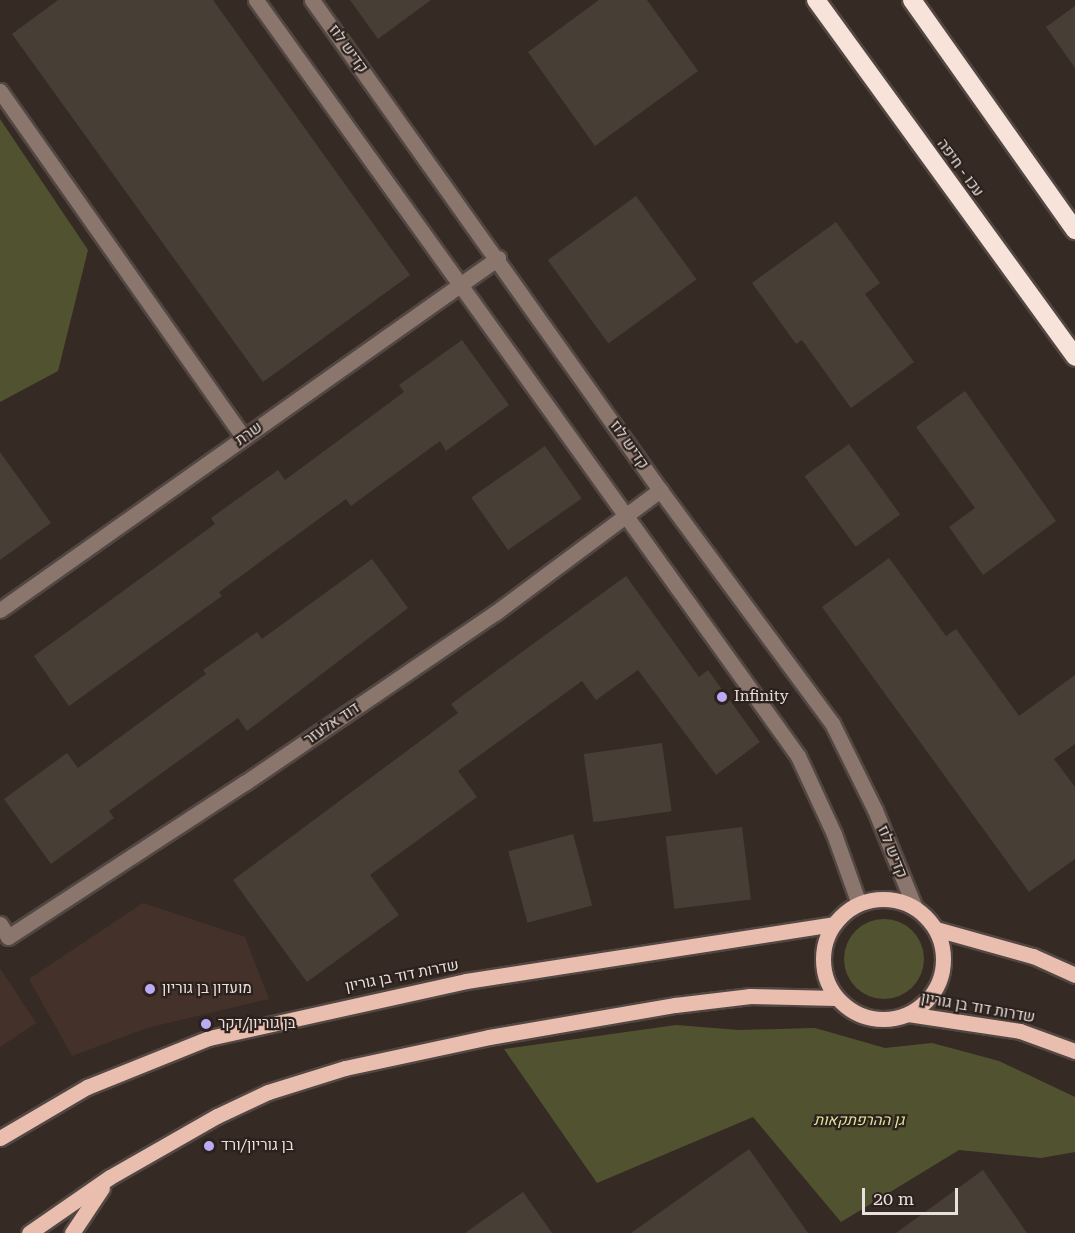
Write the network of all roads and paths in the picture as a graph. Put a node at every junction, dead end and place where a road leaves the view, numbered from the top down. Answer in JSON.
{"nodes":[{"id":1,"x":256,"y":0,"type":"edge"},
{"id":2,"x":312,"y":0,"type":"edge"},
{"id":3,"x":816,"y":0,"type":"edge"},
{"id":4,"x":912,"y":0,"type":"edge"},
{"id":5,"x":0,"y":91,"type":"edge"},
{"id":6,"x":1075,"y":230,"type":"edge"},
{"id":7,"x":498,"y":258,"type":"junction"},
{"id":8,"x":462,"y":285,"type":"junction"},
{"id":9,"x":1075,"y":357,"type":"edge"},
{"id":10,"x":244,"y":438,"type":"junction"},
{"id":11,"x":660,"y":490,"type":"junction"},
{"id":12,"x":623,"y":516,"type":"junction"},
{"id":13,"x":0,"y":610,"type":"edge"},
{"id":14,"x":859,"y":904,"type":"junction"},
{"id":15,"x":915,"y":908,"type":"junction"},
{"id":16,"x":0,"y":924,"type":"edge"},
{"id":17,"x":834,"y":924,"type":"junction"},
{"id":18,"x":936,"y":929,"type":"junction"},
{"id":19,"x":1075,"y":975,"type":"edge"},
{"id":20,"x":837,"y":998,"type":"junction"},
{"id":21,"x":908,"y":1014,"type":"junction"},
{"id":22,"x":1075,"y":1051,"type":"edge"},
{"id":23,"x":0,"y":1138,"type":"edge"},
{"id":24,"x":110,"y":1177,"type":"junction"},
{"id":25,"x":29,"y":1233,"type":"edge"},
{"id":26,"x":72,"y":1233,"type":"edge"}],
"edges":[{"from":1,"to":8,"type":"street"},
{"from":2,"to":7,"type":"street","name":"קדיש לוז"},
{"from":3,"to":9,"type":"highway","name":"עכו - חיפה"},
{"from":4,"to":6,"type":"highway"},
{"from":5,"to":10,"type":"street"},
{"from":7,"to":8,"type":"street","name":"שרת"},
{"from":7,"to":11,"type":"street","name":"קדיש לוז"},
{"from":8,"to":10,"type":"street","name":"שרת"},
{"from":8,"to":12,"type":"street"},
{"from":10,"to":13,"type":"street","name":"שרת"},
{"from":11,"to":12,"type":"street","name":"דוד אלעזר"},
{"from":11,"to":15,"type":"street","name":"קדיש לוז"},
{"from":12,"to":14,"type":"street"},
{"from":12,"to":16,"type":"street","name":"דוד אלעזר"},
{"from":14,"to":15,"type":"main road"},
{"from":14,"to":17,"type":"main road"},
{"from":15,"to":18,"type":"main road"},
{"from":17,"to":20,"type":"main road"},
{"from":17,"to":23,"type":"main road","name":"שדרות דוד בן גוריון"},
{"from":18,"to":19,"type":"main road"},
{"from":18,"to":21,"type":"main road"},
{"from":20,"to":21,"type":"main road"},
{"from":20,"to":24,"type":"main road"},
{"from":21,"to":22,"type":"main road","name":"שדרות דוד בן גוריון"},
{"from":24,"to":25,"type":"main road"},
{"from":24,"to":26,"type":"main road"}]}
